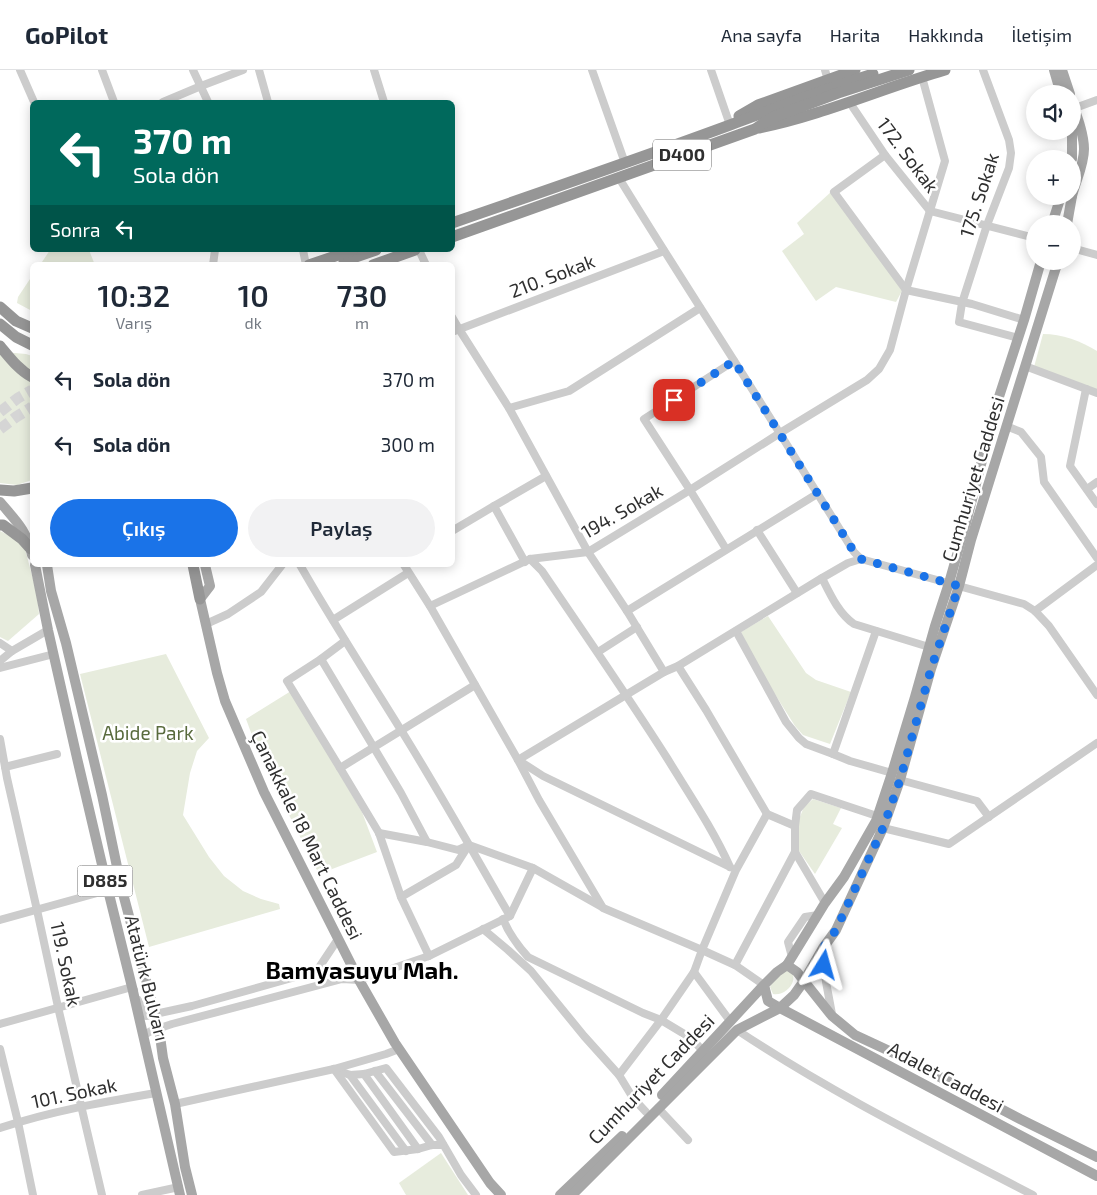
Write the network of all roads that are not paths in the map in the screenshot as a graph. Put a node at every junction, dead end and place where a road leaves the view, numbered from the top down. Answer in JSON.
{"nodes":[{"id":1,"x":20,"y":70,"type":"edge"},
{"id":2,"x":102,"y":70,"type":"edge"},
{"id":3,"x":193,"y":70,"type":"edge"},
{"id":4,"x":244,"y":70,"type":"edge"},
{"id":5,"x":259,"y":70,"type":"edge"},
{"id":6,"x":374,"y":70,"type":"edge"},
{"id":7,"x":592,"y":70,"type":"edge"},
{"id":8,"x":711,"y":70,"type":"edge"},
{"id":9,"x":855,"y":70,"type":"edge"},
{"id":10,"x":884,"y":70,"type":"edge"},
{"id":11,"x":909,"y":70,"type":"edge"},
{"id":12,"x":945,"y":70,"type":"edge"},
{"id":13,"x":983,"y":70,"type":"edge"},
{"id":14,"x":1054,"y":70,"type":"edge"},
{"id":15,"x":1062,"y":70,"type":"edge"},
{"id":16,"x":827,"y":75,"type":"edge"},
{"id":17,"x":922,"y":77,"type":"junction"},
{"id":18,"x":1058,"y":85,"type":"edge"},
{"id":19,"x":1067,"y":85,"type":"edge"},
{"id":20,"x":201,"y":86,"type":"junction"},
{"id":21,"x":33,"y":100,"type":"edge"},
{"id":22,"x":113,"y":100,"type":"edge"},
{"id":23,"x":167,"y":100,"type":"edge"},
{"id":24,"x":207,"y":100,"type":"edge"},
{"id":25,"x":267,"y":100,"type":"edge"},
{"id":26,"x":383,"y":100,"type":"edge"},
{"id":27,"x":1097,"y":100,"type":"edge"},
{"id":28,"x":850,"y":103,"type":"junction"},
{"id":29,"x":1081,"y":103,"type":"edge"},
{"id":30,"x":730,"y":125,"type":"junction"},
{"id":31,"x":755,"y":129,"type":"junction"},
{"id":32,"x":1081,"y":132,"type":"edge"},
{"id":33,"x":885,"y":155,"type":"junction"},
{"id":34,"x":625,"y":162,"type":"junction"},
{"id":35,"x":1081,"y":170,"type":"edge"},
{"id":36,"x":618,"y":178,"type":"junction"},
{"id":37,"x":930,"y":211,"type":"junction"},
{"id":38,"x":455,"y":222,"type":"edge"},
{"id":39,"x":987,"y":225,"type":"junction"},
{"id":40,"x":455,"y":236,"type":"edge"},
{"id":41,"x":1026,"y":236,"type":"edge"},
{"id":42,"x":1081,"y":250,"type":"edge"},
{"id":43,"x":664,"y":251,"type":"junction"},
{"id":44,"x":347,"y":252,"type":"edge"},
{"id":45,"x":370,"y":252,"type":"edge"},
{"id":46,"x":410,"y":252,"type":"edge"},
{"id":47,"x":412,"y":252,"type":"edge"},
{"id":48,"x":414,"y":252,"type":"edge"},
{"id":49,"x":1097,"y":254,"type":"edge"},
{"id":50,"x":316,"y":262,"type":"edge"},
{"id":51,"x":342,"y":262,"type":"edge"},
{"id":52,"x":382,"y":262,"type":"edge"},
{"id":53,"x":396,"y":262,"type":"edge"},
{"id":54,"x":423,"y":262,"type":"edge"},
{"id":55,"x":1038,"y":270,"type":"edge"},
{"id":56,"x":1055,"y":270,"type":"edge"},
{"id":57,"x":906,"y":290,"type":"junction"},
{"id":58,"x":962,"y":303,"type":"junction"},
{"id":59,"x":0,"y":306,"type":"edge"},
{"id":60,"x":700,"y":308,"type":"junction"},
{"id":61,"x":1024,"y":320,"type":"junction"},
{"id":62,"x":0,"y":324,"type":"edge"},
{"id":63,"x":30,"y":327,"type":"edge"},
{"id":64,"x":456,"y":330,"type":"edge"},
{"id":65,"x":1018,"y":338,"type":"junction"},
{"id":66,"x":30,"y":345,"type":"edge"},
{"id":67,"x":0,"y":346,"type":"edge"},
{"id":68,"x":30,"y":346,"type":"edge"},
{"id":69,"x":734,"y":361,"type":"junction"},
{"id":70,"x":1025,"y":366,"type":"junction"},
{"id":71,"x":30,"y":376,"type":"edge"},
{"id":72,"x":1086,"y":389,"type":"junction"},
{"id":73,"x":1097,"y":393,"type":"edge"},
{"id":74,"x":509,"y":408,"type":"junction"},
{"id":75,"x":1006,"y":426,"type":"junction"},
{"id":76,"x":780,"y":433,"type":"junction"},
{"id":77,"x":546,"y":476,"type":"junction"},
{"id":78,"x":1097,"y":482,"type":"edge"},
{"id":79,"x":30,"y":488,"type":"edge"},
{"id":80,"x":1087,"y":489,"type":"junction"},
{"id":81,"x":0,"y":490,"type":"edge"},
{"id":82,"x":690,"y":490,"type":"junction"},
{"id":83,"x":817,"y":494,"type":"junction"},
{"id":84,"x":0,"y":502,"type":"edge"},
{"id":85,"x":1097,"y":504,"type":"edge"},
{"id":86,"x":494,"y":506,"type":"junction"},
{"id":87,"x":0,"y":524,"type":"edge"},
{"id":88,"x":455,"y":530,"type":"edge"},
{"id":89,"x":758,"y":530,"type":"junction"},
{"id":90,"x":30,"y":547,"type":"edge"},
{"id":91,"x":30,"y":549,"type":"edge"},
{"id":92,"x":726,"y":549,"type":"junction"},
{"id":93,"x":588,"y":552,"type":"junction"},
{"id":94,"x":1097,"y":558,"type":"edge"},
{"id":95,"x":861,"y":559,"type":"junction"},
{"id":96,"x":528,"y":560,"type":"junction"},
{"id":97,"x":1097,"y":565,"type":"edge"},
{"id":98,"x":35,"y":567,"type":"edge"},
{"id":99,"x":46,"y":567,"type":"edge"},
{"id":100,"x":193,"y":567,"type":"edge"},
{"id":101,"x":205,"y":567,"type":"edge"},
{"id":102,"x":281,"y":567,"type":"edge"},
{"id":103,"x":301,"y":567,"type":"edge"},
{"id":104,"x":405,"y":567,"type":"edge"},
{"id":105,"x":408,"y":573,"type":"junction"},
{"id":106,"x":822,"y":578,"type":"junction"},
{"id":107,"x":949,"y":583,"type":"junction"},
{"id":108,"x":959,"y":586,"type":"junction"},
{"id":109,"x":798,"y":593,"type":"junction"},
{"id":110,"x":200,"y":599,"type":"junction"},
{"id":111,"x":430,"y":606,"type":"junction"},
{"id":112,"x":627,"y":611,"type":"junction"},
{"id":113,"x":1035,"y":611,"type":"junction"},
{"id":114,"x":333,"y":620,"type":"junction"},
{"id":115,"x":206,"y":624,"type":"junction"},
{"id":116,"x":637,"y":627,"type":"junction"},
{"id":117,"x":48,"y":630,"type":"junction"},
{"id":118,"x":736,"y":631,"type":"junction"},
{"id":119,"x":876,"y":631,"type":"junction"},
{"id":120,"x":345,"y":641,"type":"junction"},
{"id":121,"x":0,"y":643,"type":"edge"},
{"id":122,"x":929,"y":647,"type":"junction"},
{"id":123,"x":12,"y":651,"type":"junction"},
{"id":124,"x":598,"y":652,"type":"junction"},
{"id":125,"x":54,"y":654,"type":"junction"},
{"id":126,"x":321,"y":659,"type":"junction"},
{"id":127,"x":0,"y":661,"type":"edge"},
{"id":128,"x":678,"y":666,"type":"junction"},
{"id":129,"x":0,"y":668,"type":"edge"},
{"id":130,"x":664,"y":672,"type":"junction"},
{"id":131,"x":475,"y":685,"type":"junction"},
{"id":132,"x":626,"y":694,"type":"junction"},
{"id":133,"x":1097,"y":695,"type":"edge"},
{"id":134,"x":401,"y":730,"type":"junction"},
{"id":135,"x":0,"y":739,"type":"edge"},
{"id":136,"x":1097,"y":743,"type":"edge"},
{"id":137,"x":374,"y":748,"type":"junction"},
{"id":138,"x":57,"y":754,"type":"dead end"},
{"id":139,"x":833,"y":754,"type":"junction"},
{"id":140,"x":518,"y":760,"type":"junction"},
{"id":141,"x":6,"y":767,"type":"junction"},
{"id":142,"x":340,"y":768,"type":"junction"},
{"id":143,"x":896,"y":776,"type":"junction"},
{"id":144,"x":4,"y":779,"type":"edge"},
{"id":145,"x":767,"y":814,"type":"junction"},
{"id":146,"x":878,"y":816,"type":"junction"},
{"id":147,"x":989,"y":817,"type":"junction"},
{"id":148,"x":795,"y":826,"type":"junction"},
{"id":149,"x":883,"y":828,"type":"junction"},
{"id":150,"x":869,"y":832,"type":"junction"},
{"id":151,"x":379,"y":833,"type":"junction"},
{"id":152,"x":428,"y":842,"type":"junction"},
{"id":153,"x":469,"y":845,"type":"junction"},
{"id":154,"x":795,"y":852,"type":"junction"},
{"id":155,"x":533,"y":868,"type":"junction"},
{"id":156,"x":733,"y":869,"type":"junction"},
{"id":157,"x":108,"y":890,"type":"junction"},
{"id":158,"x":400,"y":897,"type":"junction"},
{"id":159,"x":825,"y":903,"type":"junction"},
{"id":160,"x":603,"y":908,"type":"junction"},
{"id":161,"x":38,"y":910,"type":"junction"},
{"id":162,"x":507,"y":918,"type":"junction"},
{"id":163,"x":0,"y":920,"type":"edge"},
{"id":164,"x":483,"y":929,"type":"junction"},
{"id":165,"x":338,"y":939,"type":"junction"},
{"id":166,"x":823,"y":948,"type":"junction"},
{"id":167,"x":702,"y":950,"type":"junction"},
{"id":168,"x":429,"y":956,"type":"junction"},
{"id":169,"x":790,"y":961,"type":"junction"},
{"id":170,"x":735,"y":965,"type":"junction"},
{"id":171,"x":694,"y":972,"type":"junction"},
{"id":172,"x":359,"y":980,"type":"junction"},
{"id":173,"x":804,"y":981,"type":"junction"},
{"id":174,"x":764,"y":984,"type":"junction"},
{"id":175,"x":132,"y":987,"type":"junction"},
{"id":176,"x":58,"y":1007,"type":"junction"},
{"id":177,"x":780,"y":1008,"type":"junction"},
{"id":178,"x":155,"y":1014,"type":"junction"},
{"id":179,"x":832,"y":1016,"type":"junction"},
{"id":180,"x":661,"y":1020,"type":"junction"},
{"id":181,"x":0,"y":1024,"type":"edge"},
{"id":182,"x":733,"y":1026,"type":"junction"},
{"id":183,"x":159,"y":1029,"type":"junction"},
{"id":184,"x":144,"y":1035,"type":"junction"},
{"id":185,"x":0,"y":1048,"type":"edge"},
{"id":186,"x":399,"y":1049,"type":"junction"},
{"id":187,"x":703,"y":1050,"type":"junction"},
{"id":188,"x":334,"y":1069,"type":"junction"},
{"id":189,"x":375,"y":1071,"type":"junction"},
{"id":190,"x":364,"y":1074,"type":"junction"},
{"id":191,"x":350,"y":1075,"type":"junction"},
{"id":192,"x":619,"y":1075,"type":"junction"},
{"id":193,"x":156,"y":1092,"type":"junction"},
{"id":194,"x":175,"y":1104,"type":"junction"},
{"id":195,"x":82,"y":1106,"type":"junction"},
{"id":196,"x":658,"y":1108,"type":"junction"},
{"id":197,"x":646,"y":1112,"type":"junction"},
{"id":198,"x":18,"y":1122,"type":"junction"},
{"id":199,"x":0,"y":1128,"type":"edge"},
{"id":200,"x":688,"y":1140,"type":"dead end"},
{"id":201,"x":432,"y":1145,"type":"junction"},
{"id":202,"x":443,"y":1145,"type":"junction"},
{"id":203,"x":418,"y":1149,"type":"junction"},
{"id":204,"x":406,"y":1151,"type":"junction"},
{"id":205,"x":1097,"y":1157,"type":"edge"},
{"id":206,"x":1097,"y":1176,"type":"edge"},
{"id":207,"x":490,"y":1183,"type":"junction"},
{"id":208,"x":179,"y":1191,"type":"edge"},
{"id":209,"x":33,"y":1195,"type":"edge"},
{"id":210,"x":102,"y":1195,"type":"edge"},
{"id":211,"x":142,"y":1195,"type":"edge"},
{"id":212,"x":192,"y":1195,"type":"edge"},
{"id":213,"x":476,"y":1195,"type":"edge"},
{"id":214,"x":493,"y":1195,"type":"edge"},
{"id":215,"x":501,"y":1195,"type":"edge"},
{"id":216,"x":560,"y":1195,"type":"edge"},
{"id":217,"x":572,"y":1195,"type":"edge"},
{"id":218,"x":1034,"y":1195,"type":"edge"}],
"edges":[{"from":1,"to":21,"type":"street"},
{"from":2,"to":22,"type":"street"},
{"from":3,"to":20,"type":"street"},
{"from":4,"to":20,"type":"street"},
{"from":5,"to":25,"type":"street"},
{"from":6,"to":26,"type":"street"},
{"from":7,"to":34,"type":"street"},
{"from":8,"to":30,"type":"street"},
{"from":9,"to":16,"type":"highway"},
{"from":10,"to":30,"type":"highway","number":"D400"},
{"from":11,"to":31,"type":"highway","number":"D400"},
{"from":12,"to":17,"type":"highway"},
{"from":13,"to":39,"type":"street","name":"175. Sokak"},
{"from":14,"to":18,"type":"main road"},
{"from":15,"to":19,"type":"main road"},
{"from":16,"to":30,"type":"highway"},
{"from":17,"to":28,"type":"highway"},
{"from":17,"to":37,"type":"street","name":"194. Sokak"},
{"from":20,"to":23,"type":"street"},
{"from":20,"to":24,"type":"street"},
{"from":27,"to":29,"type":"street"},
{"from":28,"to":31,"type":"highway"},
{"from":28,"to":33,"type":"street","name":"172. Sokak"},
{"from":30,"to":34,"type":"highway","number":"D400"},
{"from":31,"to":36,"type":"highway","number":"D400"},
{"from":32,"to":35,"type":"main road"},
{"from":33,"to":37,"type":"street","name":"172. Sokak"},
{"from":33,"to":57,"type":"street"},
{"from":34,"to":38,"type":"highway","number":"D400"},
{"from":36,"to":40,"type":"highway","number":"D400"},
{"from":36,"to":43,"type":"street"},
{"from":37,"to":39,"type":"street","name":"172. Sokak"},
{"from":37,"to":57,"type":"street","name":"194. Sokak"},
{"from":39,"to":41,"type":"street","name":"172. Sokak"},
{"from":39,"to":58,"type":"street","name":"175. Sokak"},
{"from":42,"to":49,"type":"street"},
{"from":43,"to":60,"type":"street"},
{"from":43,"to":64,"type":"street","name":"210. Sokak"},
{"from":44,"to":50,"type":"highway"},
{"from":45,"to":51,"type":"highway"},
{"from":46,"to":52,"type":"highway"},
{"from":47,"to":53,"type":"highway"},
{"from":48,"to":54,"type":"street"},
{"from":55,"to":61,"type":"main road","name":"Cumhuriyet Caddesi"},
{"from":56,"to":70,"type":"main road","name":"Cumhuriyet Caddesi"},
{"from":57,"to":58,"type":"street"},
{"from":57,"to":76,"type":"street","name":"194. Sokak"},
{"from":58,"to":61,"type":"street"},
{"from":58,"to":65,"type":"street"},
{"from":59,"to":63,"type":"highway"},
{"from":60,"to":69,"type":"street"},
{"from":60,"to":74,"type":"street"},
{"from":61,"to":65,"type":"main road","name":"Cumhuriyet Caddesi"},
{"from":62,"to":66,"type":"highway"},
{"from":64,"to":74,"type":"street"},
{"from":65,"to":107,"type":"main road","name":"Cumhuriyet Caddesi"},
{"from":67,"to":68,"type":"highway"},
{"from":67,"to":71,"type":"highway"},
{"from":69,"to":76,"type":"street"},
{"from":69,"to":82,"type":"street"},
{"from":70,"to":72,"type":"street"},
{"from":70,"to":75,"type":"main road","name":"Cumhuriyet Caddesi"},
{"from":72,"to":73,"type":"street"},
{"from":72,"to":80,"type":"street"},
{"from":74,"to":77,"type":"street"},
{"from":75,"to":94,"type":"street"},
{"from":75,"to":108,"type":"main road","name":"Cumhuriyet Caddesi"},
{"from":76,"to":82,"type":"street","name":"194. Sokak"},
{"from":76,"to":83,"type":"street"},
{"from":77,"to":86,"type":"street"},
{"from":77,"to":93,"type":"street"},
{"from":78,"to":80,"type":"street"},
{"from":79,"to":81,"type":"highway"},
{"from":80,"to":85,"type":"street"},
{"from":82,"to":92,"type":"street"},
{"from":82,"to":93,"type":"street","name":"194. Sokak"},
{"from":83,"to":89,"type":"street"},
{"from":83,"to":95,"type":"street"},
{"from":84,"to":90,"type":"main road"},
{"from":86,"to":88,"type":"street"},
{"from":86,"to":96,"type":"street"},
{"from":87,"to":91,"type":"highway"},
{"from":89,"to":92,"type":"street"},
{"from":89,"to":109,"type":"street"},
{"from":92,"to":112,"type":"street"},
{"from":93,"to":96,"type":"street","name":"194. Sokak"},
{"from":93,"to":112,"type":"street"},
{"from":95,"to":106,"type":"street"},
{"from":95,"to":107,"type":"street"},
{"from":96,"to":111,"type":"street","name":"194. Sokak"},
{"from":96,"to":124,"type":"street"},
{"from":97,"to":113,"type":"street"},
{"from":98,"to":117,"type":"main road","name":"Atatürk Bulvarı","number":"D885"},
{"from":99,"to":178,"type":"main road"},
{"from":100,"to":110,"type":"highway"},
{"from":101,"to":110,"type":"main road"},
{"from":102,"to":115,"type":"street"},
{"from":103,"to":114,"type":"street"},
{"from":104,"to":105,"type":"street"},
{"from":105,"to":111,"type":"street"},
{"from":105,"to":114,"type":"street"},
{"from":106,"to":109,"type":"street"},
{"from":106,"to":119,"type":"street"},
{"from":107,"to":108,"type":"street"},
{"from":107,"to":122,"type":"main road","name":"Cumhuriyet Caddesi"},
{"from":108,"to":113,"type":"street"},
{"from":108,"to":143,"type":"main road","name":"Cumhuriyet Caddesi"},
{"from":109,"to":118,"type":"street"},
{"from":110,"to":115,"type":"main road","name":"Çanakkale 18 Mart Caddesi"},
{"from":111,"to":131,"type":"street"},
{"from":112,"to":116,"type":"street"},
{"from":113,"to":133,"type":"street"},
{"from":114,"to":120,"type":"street"},
{"from":115,"to":165,"type":"main road","name":"Çanakkale 18 Mart Caddesi"},
{"from":116,"to":124,"type":"street"},
{"from":116,"to":130,"type":"street"},
{"from":117,"to":123,"type":"street"},
{"from":117,"to":125,"type":"main road","name":"Atatürk Bulvarı","number":"D885"},
{"from":118,"to":128,"type":"street"},
{"from":118,"to":139,"type":"street"},
{"from":119,"to":122,"type":"street"},
{"from":119,"to":139,"type":"street"},
{"from":120,"to":126,"type":"street"},
{"from":120,"to":134,"type":"street"},
{"from":121,"to":123,"type":"street"},
{"from":122,"to":143,"type":"main road","name":"Cumhuriyet Caddesi"},
{"from":123,"to":127,"type":"street"},
{"from":124,"to":132,"type":"street"},
{"from":125,"to":129,"type":"street"},
{"from":125,"to":157,"type":"main road","name":"Atatürk Bulvarı","number":"D885"},
{"from":126,"to":137,"type":"street"},
{"from":126,"to":142,"type":"street"},
{"from":128,"to":130,"type":"street"},
{"from":128,"to":145,"type":"street"},
{"from":130,"to":132,"type":"street"},
{"from":131,"to":134,"type":"street"},
{"from":131,"to":140,"type":"street"},
{"from":132,"to":140,"type":"street"},
{"from":132,"to":156,"type":"street"},
{"from":134,"to":137,"type":"street"},
{"from":134,"to":153,"type":"street"},
{"from":135,"to":141,"type":"street","name":"119. Sokak"},
{"from":136,"to":147,"type":"street"},
{"from":137,"to":142,"type":"street"},
{"from":137,"to":152,"type":"street"},
{"from":138,"to":141,"type":"street"},
{"from":139,"to":143,"type":"street"},
{"from":140,"to":156,"type":"street"},
{"from":140,"to":160,"type":"street"},
{"from":141,"to":144,"type":"street","name":"119. Sokak"},
{"from":142,"to":151,"type":"street"},
{"from":143,"to":146,"type":"main road","name":"Cumhuriyet Caddesi"},
{"from":143,"to":147,"type":"street"},
{"from":143,"to":149,"type":"main road","name":"Cumhuriyet Caddesi"},
{"from":144,"to":161,"type":"street","name":"119. Sokak"},
{"from":145,"to":148,"type":"street"},
{"from":145,"to":156,"type":"street"},
{"from":146,"to":148,"type":"street"},
{"from":146,"to":150,"type":"main road","name":"Cumhuriyet Caddesi"},
{"from":147,"to":149,"type":"street"},
{"from":148,"to":154,"type":"street"},
{"from":149,"to":150,"type":"street"},
{"from":149,"to":166,"type":"main road","name":"Cumhuriyet Caddesi"},
{"from":150,"to":159,"type":"main road","name":"Cumhuriyet Caddesi"},
{"from":151,"to":152,"type":"street"},
{"from":151,"to":158,"type":"street"},
{"from":152,"to":153,"type":"street"},
{"from":153,"to":155,"type":"street"},
{"from":153,"to":158,"type":"street"},
{"from":153,"to":162,"type":"street"},
{"from":154,"to":159,"type":"street"},
{"from":154,"to":170,"type":"street"},
{"from":155,"to":160,"type":"street"},
{"from":155,"to":162,"type":"street"},
{"from":156,"to":167,"type":"street"},
{"from":157,"to":161,"type":"street"},
{"from":157,"to":175,"type":"main road","name":"Atatürk Bulvarı","number":"D885"},
{"from":158,"to":168,"type":"street"},
{"from":159,"to":169,"type":"main road","name":"Cumhuriyet Caddesi"},
{"from":160,"to":167,"type":"street"},
{"from":161,"to":163,"type":"street"},
{"from":161,"to":176,"type":"street","name":"119. Sokak"},
{"from":162,"to":164,"type":"street"},
{"from":162,"to":180,"type":"street"},
{"from":164,"to":168,"type":"street"},
{"from":164,"to":192,"type":"street"},
{"from":165,"to":172,"type":"main road","name":"Çanakkale 18 Mart Caddesi"},
{"from":165,"to":178,"type":"street"},
{"from":166,"to":173,"type":"main road","name":"Cumhuriyet Caddesi"},
{"from":166,"to":179,"type":"street"},
{"from":167,"to":170,"type":"street"},
{"from":167,"to":171,"type":"street"},
{"from":168,"to":172,"type":"street"},
{"from":169,"to":173,"type":"main road","name":"Adalet Caddesi"},
{"from":169,"to":174,"type":"main road","name":"Cumhuriyet Caddesi"},
{"from":170,"to":174,"type":"street"},
{"from":171,"to":180,"type":"street"},
{"from":171,"to":182,"type":"street"},
{"from":172,"to":183,"type":"street"},
{"from":172,"to":186,"type":"main road","name":"Çanakkale 18 Mart Caddesi"},
{"from":173,"to":177,"type":"main road","name":"Cumhuriyet Caddesi"},
{"from":173,"to":179,"type":"main road","name":"Adalet Caddesi"},
{"from":174,"to":177,"type":"main road"},
{"from":174,"to":182,"type":"main road","name":"Cumhuriyet Caddesi"},
{"from":175,"to":176,"type":"street"},
{"from":175,"to":178,"type":"street"},
{"from":175,"to":184,"type":"main road","name":"Atatürk Bulvarı","number":"D885"},
{"from":176,"to":181,"type":"street"},
{"from":176,"to":195,"type":"street","name":"119. Sokak"},
{"from":177,"to":182,"type":"main road","name":"Cumhuriyet Caddesi"},
{"from":177,"to":206,"type":"main road","name":"Adalet Caddesi"},
{"from":178,"to":183,"type":"main road"},
{"from":179,"to":205,"type":"main road","name":"Adalet Caddesi"},
{"from":180,"to":187,"type":"street"},
{"from":180,"to":192,"type":"street"},
{"from":182,"to":187,"type":"main road","name":"Cumhuriyet Caddesi"},
{"from":182,"to":196,"type":"main road","name":"Cumhuriyet Caddesi"},
{"from":182,"to":218,"type":"street"},
{"from":183,"to":184,"type":"street"},
{"from":183,"to":194,"type":"main road"},
{"from":184,"to":193,"type":"main road","name":"Atatürk Bulvarı","number":"D885"},
{"from":185,"to":198,"type":"street"},
{"from":186,"to":188,"type":"street"},
{"from":186,"to":207,"type":"main road","name":"Çanakkale 18 Mart Caddesi"},
{"from":187,"to":197,"type":"main road","name":"Cumhuriyet Caddesi"},
{"from":188,"to":191,"type":"street"},
{"from":188,"to":194,"type":"street"},
{"from":188,"to":204,"type":"street"},
{"from":189,"to":190,"type":"street"},
{"from":189,"to":201,"type":"street"},
{"from":189,"to":202,"type":"street"},
{"from":190,"to":191,"type":"street"},
{"from":190,"to":203,"type":"street"},
{"from":191,"to":204,"type":"street"},
{"from":192,"to":197,"type":"street"},
{"from":193,"to":195,"type":"street","name":"101. Sokak"},
{"from":193,"to":208,"type":"main road","name":"Atatürk Bulvarı","number":"D885"},
{"from":194,"to":212,"type":"main road"},
{"from":195,"to":198,"type":"street","name":"101. Sokak"},
{"from":195,"to":210,"type":"street","name":"119. Sokak"},
{"from":196,"to":200,"type":"street"},
{"from":196,"to":217,"type":"main road","name":"Cumhuriyet Caddesi"},
{"from":197,"to":216,"type":"main road","name":"Cumhuriyet Caddesi"},
{"from":198,"to":199,"type":"street","name":"101. Sokak"},
{"from":198,"to":209,"type":"street"},
{"from":201,"to":202,"type":"street"},
{"from":201,"to":203,"type":"street"},
{"from":202,"to":213,"type":"street"},
{"from":203,"to":204,"type":"street"},
{"from":207,"to":214,"type":"main road"},
{"from":207,"to":215,"type":"main road","name":"Çanakkale 18 Mart Caddesi"},
{"from":208,"to":211,"type":"street"}]}
